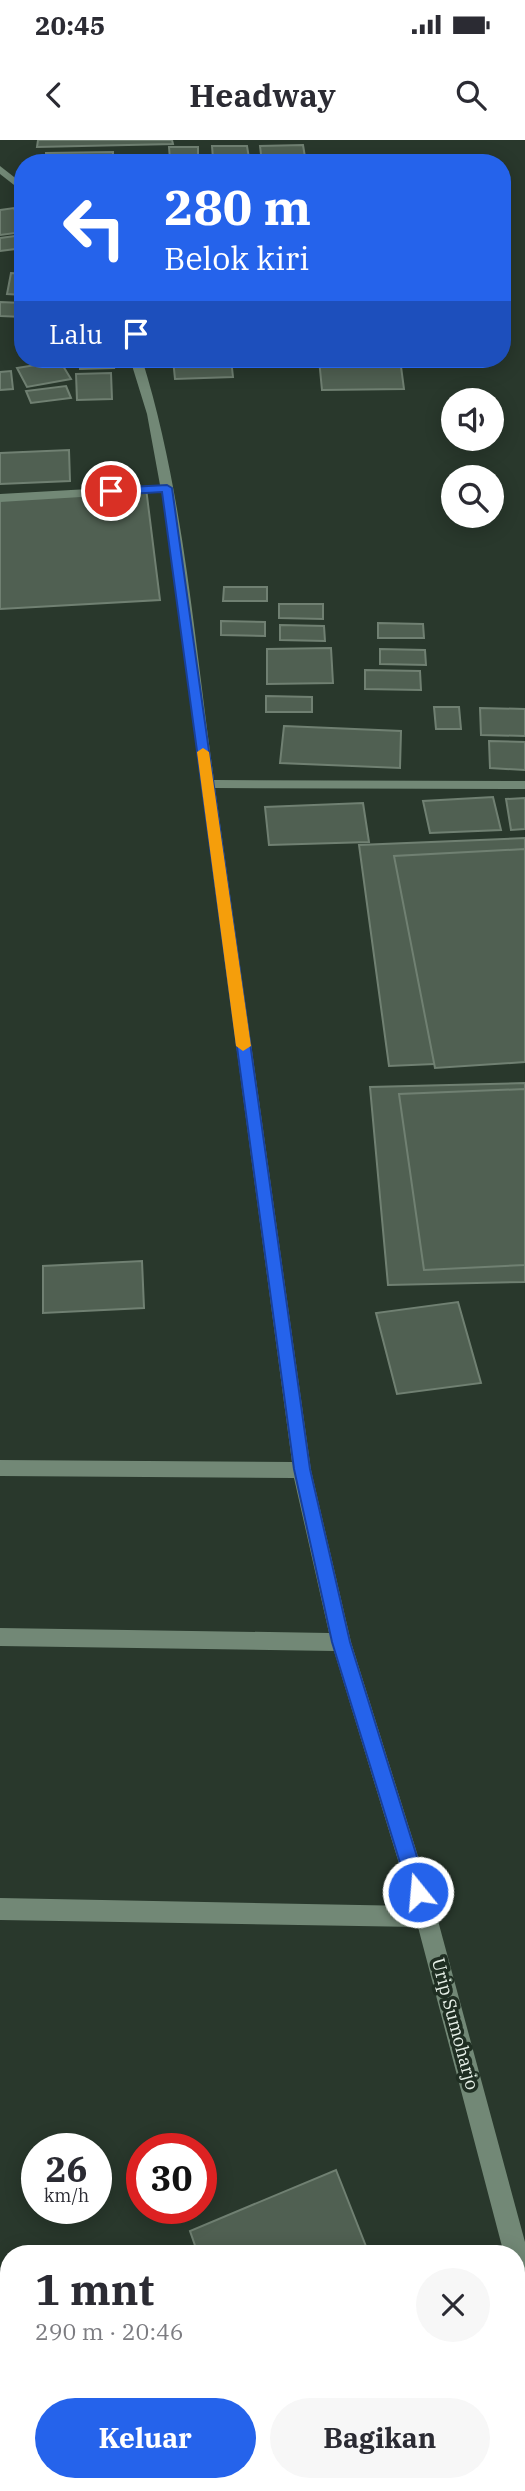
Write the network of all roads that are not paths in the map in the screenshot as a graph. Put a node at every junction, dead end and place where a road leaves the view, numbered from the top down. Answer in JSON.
{"nodes":[{"id":1,"x":0,"y":169,"type":"edge"},
{"id":2,"x":14,"y":181,"type":"edge"},
{"id":3,"x":139,"y":368,"type":"edge"},
{"id":4,"x":167,"y":488,"type":"junction"},
{"id":5,"x":0,"y":498,"type":"edge"},
{"id":6,"x":207,"y":784,"type":"junction"},
{"id":7,"x":525,"y":785,"type":"edge"},
{"id":8,"x":0,"y":1468,"type":"edge"},
{"id":9,"x":302,"y":1469,"type":"junction"},
{"id":10,"x":0,"y":1637,"type":"edge"},
{"id":11,"x":341,"y":1642,"type":"junction"},
{"id":12,"x":0,"y":1909,"type":"edge"},
{"id":13,"x":426,"y":1917,"type":"junction"},
{"id":14,"x":514,"y":2245,"type":"edge"}],
"edges":[{"from":1,"to":2,"type":"street"},
{"from":3,"to":4,"type":"street","name":"Urip Sumoharjo"},
{"from":4,"to":5,"type":"street"},
{"from":4,"to":6,"type":"street","name":"Urip Sumoharjo"},
{"from":6,"to":7,"type":"street"},
{"from":6,"to":9,"type":"street","name":"Urip Sumoharjo"},
{"from":8,"to":9,"type":"street"},
{"from":9,"to":11,"type":"street","name":"Urip Sumoharjo"},
{"from":10,"to":11,"type":"street"},
{"from":11,"to":13,"type":"street","name":"Urip Sumoharjo"},
{"from":12,"to":13,"type":"street"},
{"from":13,"to":14,"type":"street","name":"Urip Sumoharjo"}]}
